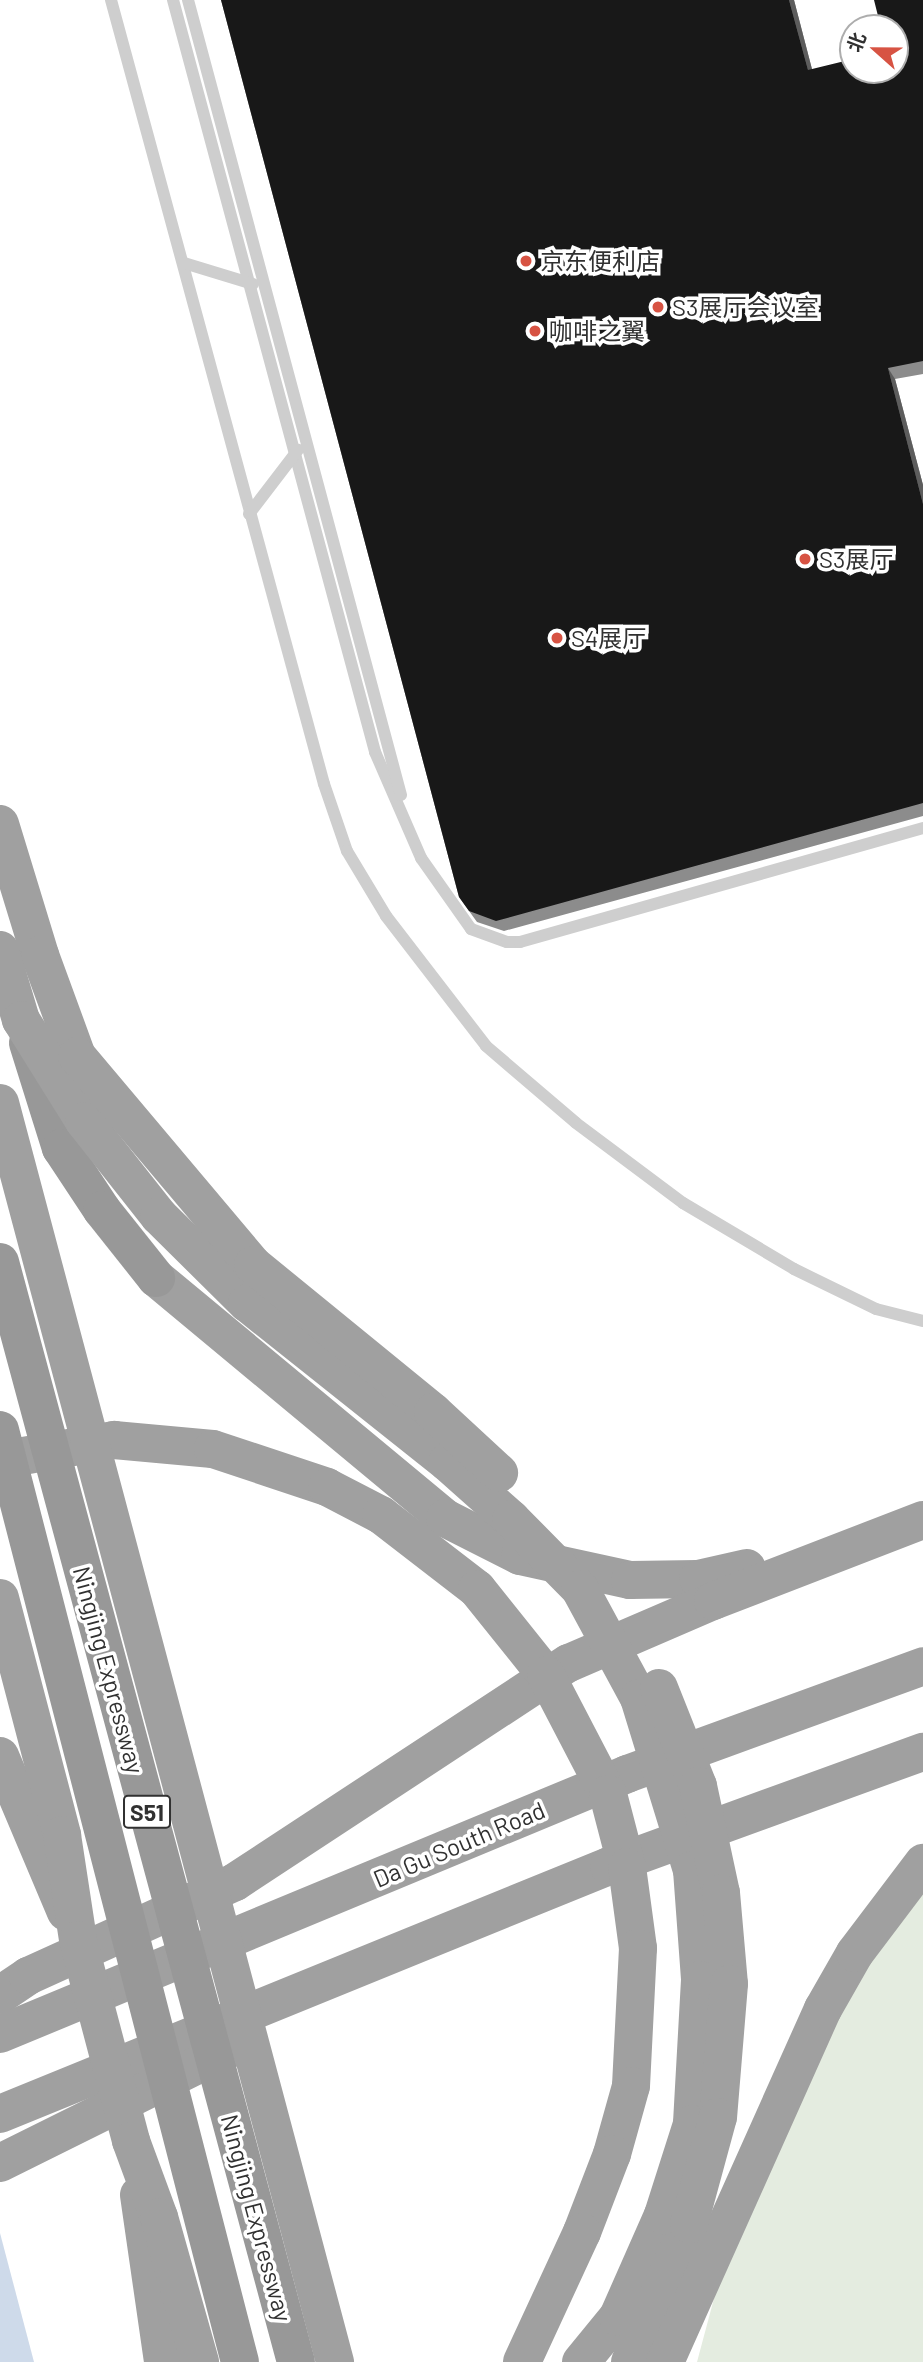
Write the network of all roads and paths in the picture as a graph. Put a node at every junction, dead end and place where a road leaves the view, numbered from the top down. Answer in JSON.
{"nodes":[{"id":1,"x":111,"y":0,"type":"edge"},
{"id":2,"x":173,"y":0,"type":"edge"},
{"id":3,"x":188,"y":0,"type":"edge"},
{"id":4,"x":184,"y":263,"type":"junction"},
{"id":5,"x":247,"y":279,"type":"junction"},
{"id":6,"x":272,"y":300,"type":"junction"},
{"id":7,"x":306,"y":435,"type":"junction"},
{"id":8,"x":296,"y":454,"type":"junction"},
{"id":9,"x":249,"y":514,"type":"junction"},
{"id":10,"x":405,"y":813,"type":"junction"},
{"id":11,"x":0,"y":824,"type":"edge"},
{"id":12,"x":923,"y":828,"type":"edge"},
{"id":13,"x":0,"y":950,"type":"edge"},
{"id":14,"x":21,"y":1020,"type":"junction"},
{"id":15,"x":0,"y":1104,"type":"edge"},
{"id":16,"x":0,"y":1262,"type":"edge"},
{"id":17,"x":923,"y":1321,"type":"edge"},
{"id":18,"x":0,"y":1430,"type":"edge"},
{"id":19,"x":0,"y":1460,"type":"edge"},
{"id":20,"x":923,"y":1520,"type":"edge"},
{"id":21,"x":861,"y":1541,"type":"junction"},
{"id":22,"x":0,"y":1598,"type":"edge"},
{"id":23,"x":923,"y":1666,"type":"edge"},
{"id":24,"x":923,"y":1752,"type":"edge"},
{"id":25,"x":0,"y":1756,"type":"edge"},
{"id":26,"x":923,"y":1863,"type":"edge"},
{"id":27,"x":527,"y":1899,"type":"junction"},
{"id":28,"x":78,"y":1940,"type":"junction"},
{"id":29,"x":9,"y":2003,"type":"edge"},
{"id":30,"x":0,"y":2114,"type":"edge"},
{"id":31,"x":131,"y":2141,"type":"junction"},
{"id":32,"x":3,"y":2161,"type":"edge"},
{"id":33,"x":676,"y":2219,"type":"junction"},
{"id":34,"x":163,"y":2362,"type":"edge"},
{"id":35,"x":200,"y":2362,"type":"edge"},
{"id":36,"x":240,"y":2362,"type":"edge"},
{"id":37,"x":296,"y":2362,"type":"edge"},
{"id":38,"x":335,"y":2362,"type":"edge"},
{"id":39,"x":522,"y":2362,"type":"edge"},
{"id":40,"x":581,"y":2362,"type":"edge"},
{"id":41,"x":630,"y":2362,"type":"edge"},
{"id":42,"x":665,"y":2362,"type":"edge"}],
"edges":[{"from":1,"to":4,"type":"lane"},
{"from":2,"to":5,"type":"lane"},
{"from":3,"to":6,"type":"lane"},
{"from":4,"to":5,"type":"lane"},
{"from":4,"to":9,"type":"lane"},
{"from":5,"to":6,"type":"lane"},
{"from":5,"to":8,"type":"lane"},
{"from":6,"to":7,"type":"lane"},
{"from":7,"to":8,"type":"lane"},
{"from":7,"to":10,"type":"lane"},
{"from":8,"to":9,"type":"lane"},
{"from":8,"to":10,"type":"lane"},
{"from":9,"to":17,"type":"lane"},
{"from":10,"to":12,"type":"lane"},
{"from":11,"to":33,"type":"highway","bridge":true},
{"from":13,"to":14,"type":"highway","bridge":true},
{"from":14,"to":21,"type":"highway","bridge":true},
{"from":14,"to":33,"type":"highway","bridge":true},
{"from":15,"to":38,"type":"highway","bridge":true},
{"from":16,"to":37,"type":"highway","name":"Ningjing Expressway","number":"S51","bridge":true},
{"from":18,"to":36,"type":"highway","name":"Ningjing Expressway","number":"S51","bridge":true},
{"from":19,"to":39,"type":"highway","bridge":true},
{"from":20,"to":21,"type":"highway"},
{"from":21,"to":29,"type":"highway"},
{"from":22,"to":28,"type":"highway","bridge":true},
{"from":23,"to":29,"type":"highway","name":"Da Gu South Road"},
{"from":24,"to":27,"type":"highway"},
{"from":25,"to":28,"type":"highway","bridge":true},
{"from":26,"to":42,"type":"highway"},
{"from":27,"to":30,"type":"highway"},
{"from":27,"to":32,"type":"highway"},
{"from":28,"to":31,"type":"highway","bridge":true},
{"from":31,"to":34,"type":"highway","bridge":true},
{"from":31,"to":35,"type":"highway","bridge":true},
{"from":33,"to":40,"type":"highway"},
{"from":33,"to":41,"type":"highway"}]}
